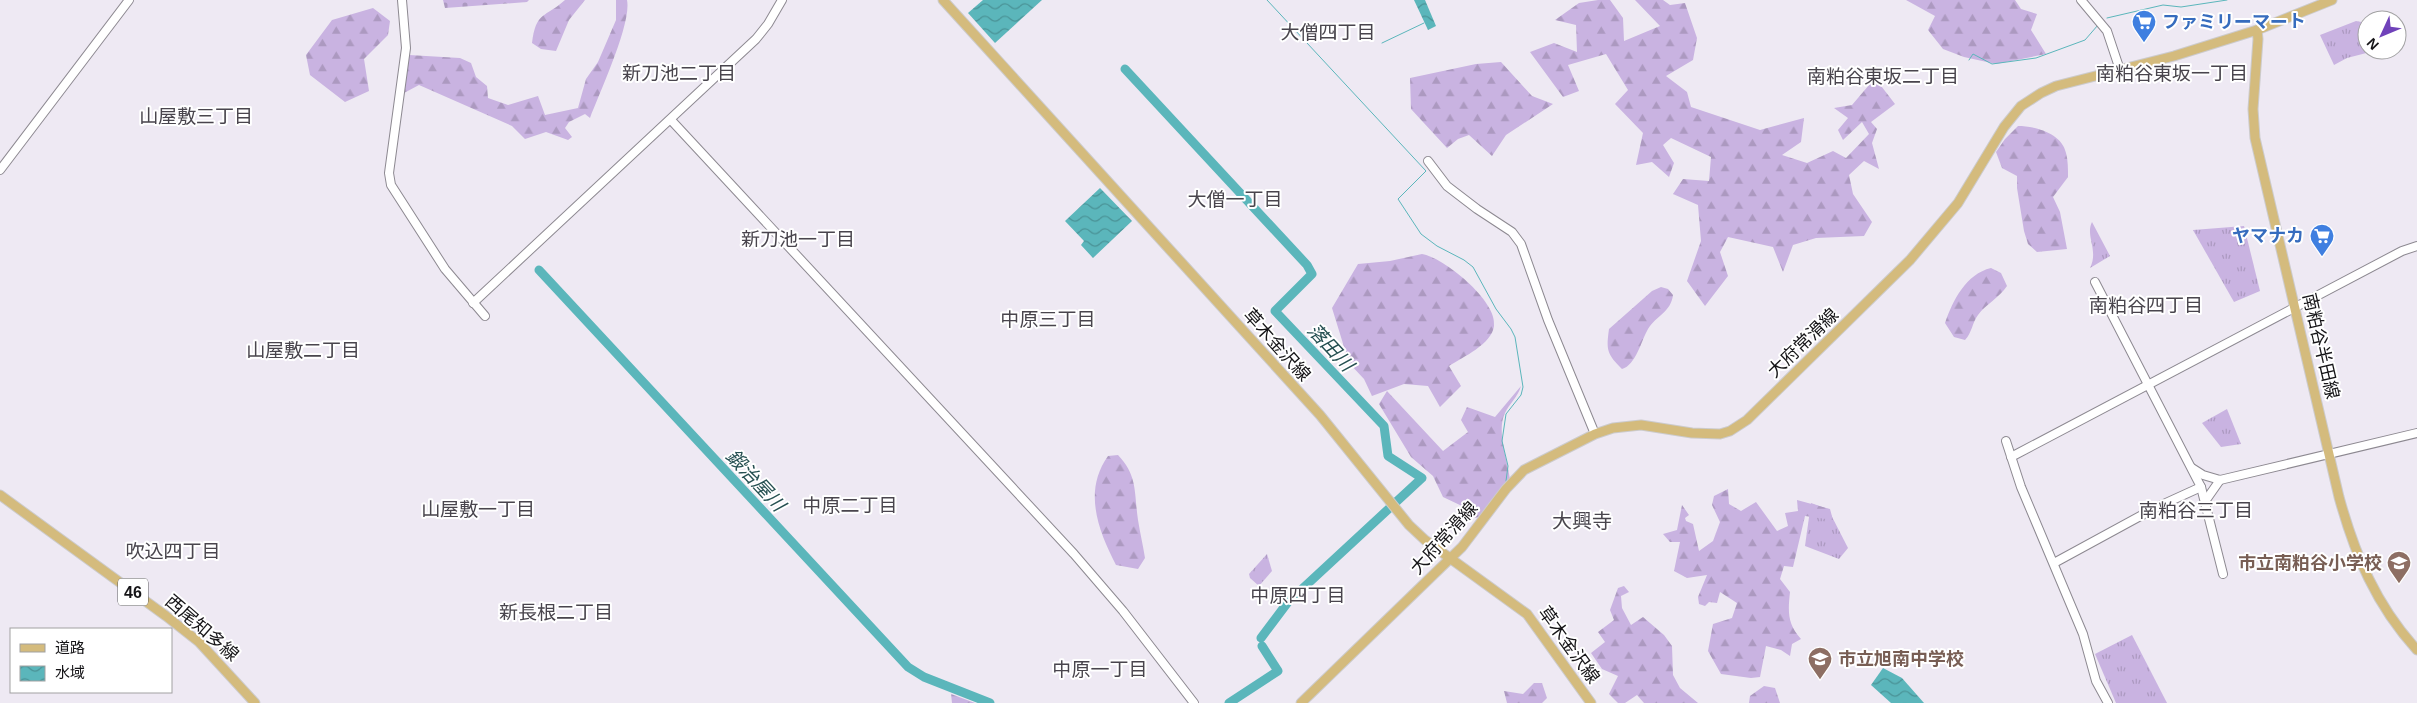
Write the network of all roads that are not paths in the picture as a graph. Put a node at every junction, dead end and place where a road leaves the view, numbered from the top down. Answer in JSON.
{"nodes":[{"id":1,"x":129,"y":0,"type":"edge"},
{"id":2,"x":402,"y":0,"type":"edge"},
{"id":3,"x":782,"y":0,"type":"edge"},
{"id":4,"x":942,"y":0,"type":"edge"},
{"id":5,"x":2081,"y":0,"type":"edge"},
{"id":6,"x":2332,"y":0,"type":"edge"},
{"id":7,"x":2256,"y":30,"type":"junction"},
{"id":8,"x":2120,"y":70,"type":"junction"},
{"id":9,"x":670,"y":120,"type":"junction"},
{"id":10,"x":1428,"y":161,"type":"dead end"},
{"id":11,"x":0,"y":170,"type":"edge"},
{"id":12,"x":2417,"y":246,"type":"edge"},
{"id":13,"x":2095,"y":282,"type":"dead end"},
{"id":14,"x":473,"y":302,"type":"junction"},
{"id":15,"x":2295,"y":306,"type":"junction"},
{"id":16,"x":485,"y":316,"type":"dead end"},
{"id":17,"x":2149,"y":383,"type":"junction"},
{"id":18,"x":2417,"y":433,"type":"edge"},
{"id":19,"x":1595,"y":434,"type":"junction"},
{"id":20,"x":2006,"y":441,"type":"dead end"},
{"id":21,"x":2330,"y":454,"type":"junction"},
{"id":22,"x":2010,"y":457,"type":"junction"},
{"id":23,"x":2191,"y":467,"type":"junction"},
{"id":24,"x":2220,"y":480,"type":"junction"},
{"id":25,"x":2201,"y":486,"type":"junction"},
{"id":26,"x":0,"y":495,"type":"edge"},
{"id":27,"x":2206,"y":500,"type":"junction"},
{"id":28,"x":1452,"y":558,"type":"junction"},
{"id":29,"x":2054,"y":563,"type":"junction"},
{"id":30,"x":2223,"y":574,"type":"dead end"},
{"id":31,"x":2417,"y":650,"type":"edge"},
{"id":32,"x":255,"y":703,"type":"edge"},
{"id":33,"x":1194,"y":703,"type":"edge"},
{"id":34,"x":1301,"y":703,"type":"edge"},
{"id":35,"x":1591,"y":703,"type":"edge"},
{"id":36,"x":2108,"y":703,"type":"edge"}],
"edges":[{"from":1,"to":11,"type":"street"},
{"from":2,"to":14,"type":"street"},
{"from":3,"to":9,"type":"street"},
{"from":4,"to":28,"type":"main road","name":"草木金沢線"},
{"from":5,"to":8,"type":"street"},
{"from":6,"to":7,"type":"main road","name":"大府常滑線"},
{"from":7,"to":8,"type":"main road","name":"大府常滑線"},
{"from":7,"to":15,"type":"main road","name":"南粕谷半田線"},
{"from":8,"to":19,"type":"main road","name":"大府常滑線"},
{"from":9,"to":14,"type":"street"},
{"from":9,"to":33,"type":"street"},
{"from":10,"to":19,"type":"street"},
{"from":12,"to":15,"type":"street"},
{"from":13,"to":17,"type":"street"},
{"from":14,"to":16,"type":"street"},
{"from":15,"to":17,"type":"street"},
{"from":15,"to":21,"type":"main road","name":"南粕谷半田線"},
{"from":17,"to":22,"type":"street"},
{"from":17,"to":23,"type":"street"},
{"from":18,"to":21,"type":"street"},
{"from":19,"to":28,"type":"main road","name":"大府常滑線"},
{"from":20,"to":22,"type":"street"},
{"from":21,"to":24,"type":"street"},
{"from":21,"to":31,"type":"main road","name":"南粕谷半田線"},
{"from":22,"to":29,"type":"street"},
{"from":23,"to":24,"type":"street"},
{"from":23,"to":25,"type":"street"},
{"from":24,"to":27,"type":"street"},
{"from":25,"to":27,"type":"street"},
{"from":25,"to":29,"type":"street"},
{"from":26,"to":32,"type":"main road","name":"西尾知多線","number":"46"},
{"from":27,"to":30,"type":"street"},
{"from":28,"to":34,"type":"main road","name":"大府常滑線"},
{"from":28,"to":35,"type":"main road","name":"草木金沢線"},
{"from":29,"to":36,"type":"street"}]}
